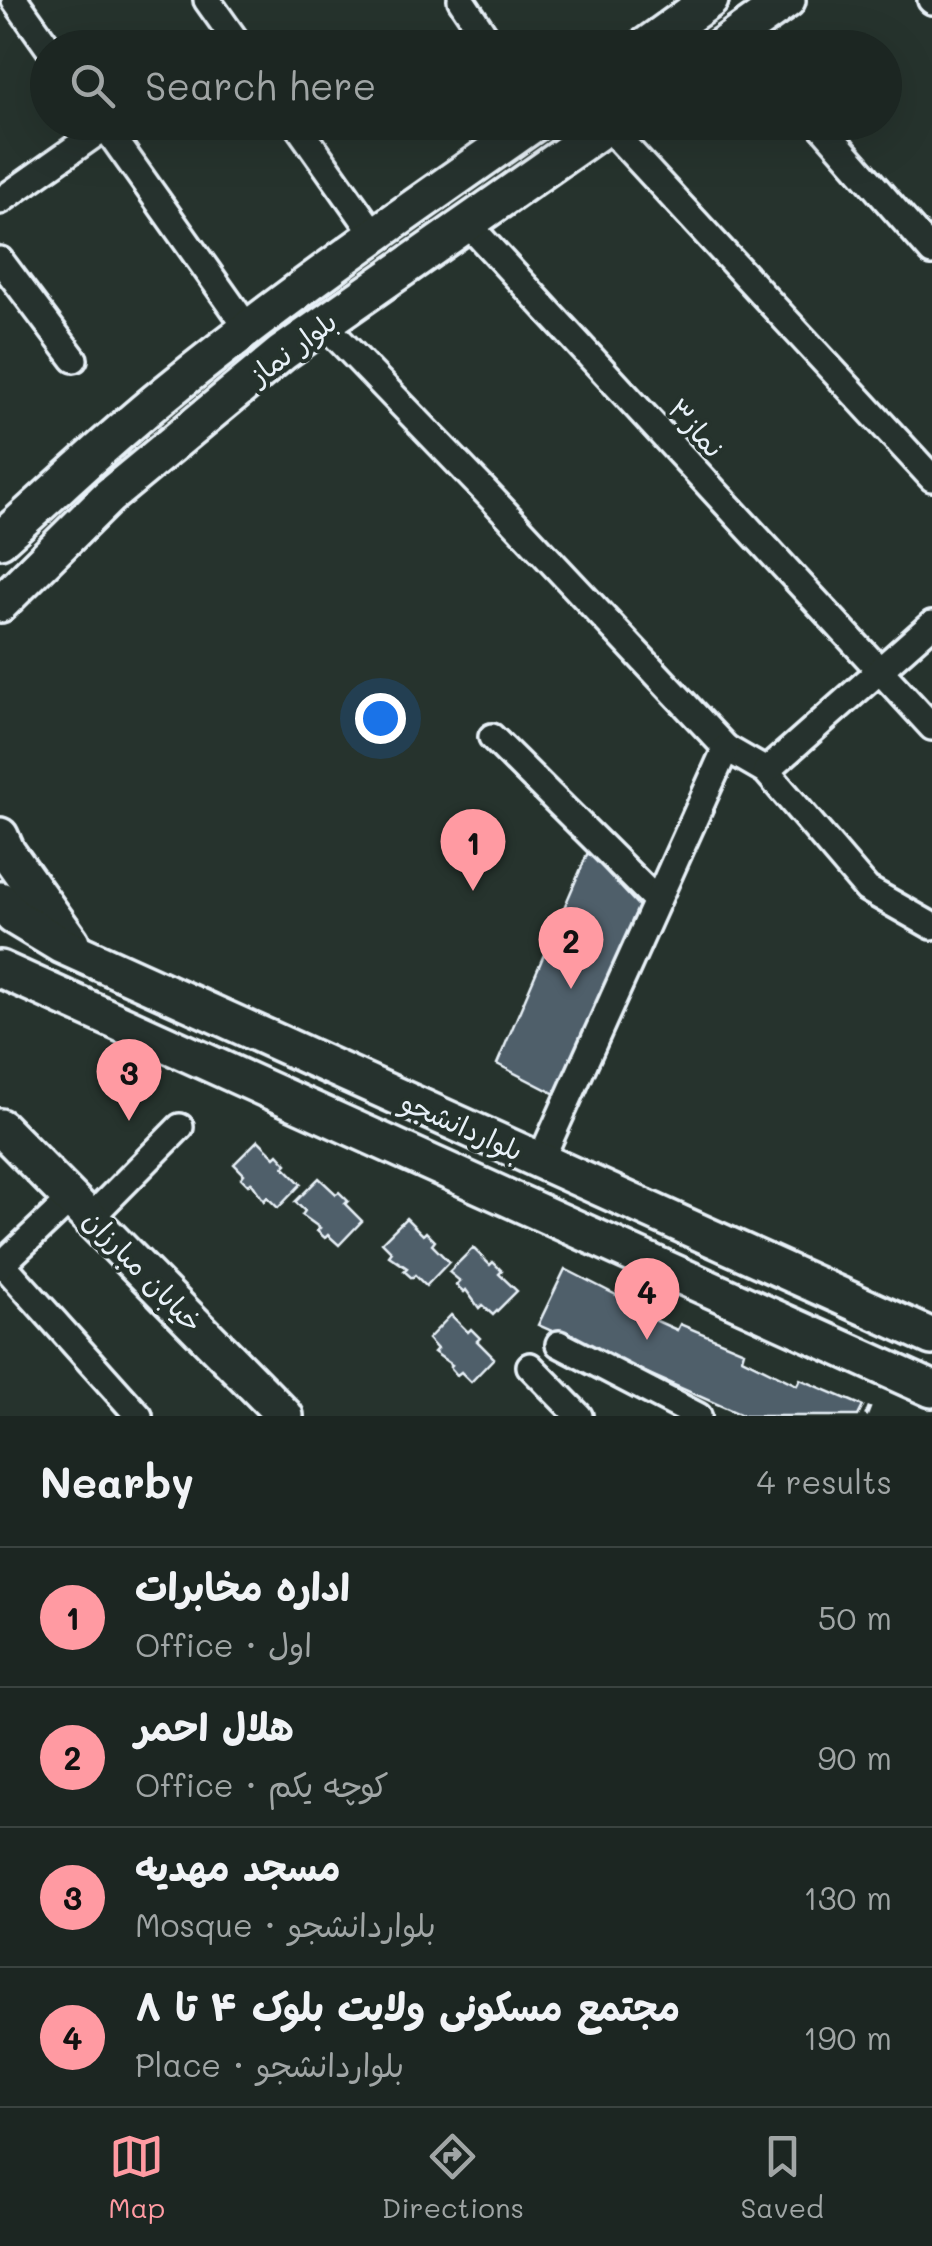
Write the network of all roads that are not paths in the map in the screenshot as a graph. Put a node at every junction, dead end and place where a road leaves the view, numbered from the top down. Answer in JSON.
{"nodes":[{"id":1,"x":15,"y":0,"type":"edge"},
{"id":2,"x":206,"y":0,"type":"edge"},
{"id":3,"x":461,"y":0,"type":"edge"},
{"id":4,"x":787,"y":0,"type":"edge"},
{"id":5,"x":707,"y":1,"type":"edge"},
{"id":6,"x":36,"y":30,"type":"edge"},
{"id":7,"x":228,"y":30,"type":"edge"},
{"id":8,"x":481,"y":30,"type":"edge"},
{"id":9,"x":668,"y":30,"type":"edge"},
{"id":10,"x":752,"y":30,"type":"edge"},
{"id":11,"x":83,"y":140,"type":"edge"},
{"id":12,"x":114,"y":140,"type":"edge"},
{"id":13,"x":308,"y":140,"type":"edge"},
{"id":14,"x":510,"y":140,"type":"edge"},
{"id":15,"x":586,"y":140,"type":"edge"},
{"id":16,"x":624,"y":140,"type":"edge"},
{"id":17,"x":834,"y":140,"type":"edge"},
{"id":18,"x":0,"y":201,"type":"edge"},
{"id":19,"x":468,"y":223,"type":"junction"},
{"id":20,"x":374,"y":234,"type":"junction"},
{"id":21,"x":932,"y":252,"type":"edge"},
{"id":22,"x":0,"y":260,"type":"edge"},
{"id":23,"x":324,"y":324,"type":"junction"},
{"id":24,"x":249,"y":330,"type":"junction"},
{"id":25,"x":74,"y":360,"type":"dead end"},
{"id":26,"x":932,"y":478,"type":"edge"},
{"id":27,"x":0,"y":540,"type":"edge"},
{"id":28,"x":0,"y":604,"type":"edge"},
{"id":29,"x":932,"y":624,"type":"edge"},
{"id":30,"x":880,"y":674,"type":"junction"},
{"id":31,"x":932,"y":727,"type":"edge"},
{"id":32,"x":492,"y":737,"type":"dead end"},
{"id":33,"x":726,"y":748,"type":"junction"},
{"id":34,"x":766,"y":772,"type":"junction"},
{"id":35,"x":0,"y":836,"type":"edge"},
{"id":36,"x":0,"y":900,"type":"edge"},
{"id":37,"x":657,"y":901,"type":"junction"},
{"id":38,"x":932,"y":926,"type":"edge"},
{"id":39,"x":80,"y":954,"type":"junction"},
{"id":40,"x":0,"y":969,"type":"edge"},
{"id":41,"x":0,"y":1126,"type":"edge"},
{"id":42,"x":180,"y":1127,"type":"dead end"},
{"id":43,"x":540,"y":1161,"type":"junction"},
{"id":44,"x":82,"y":1208,"type":"junction"},
{"id":45,"x":1,"y":1263,"type":"edge"},
{"id":46,"x":932,"y":1337,"type":"edge"},
{"id":47,"x":559,"y":1344,"type":"dead end"},
{"id":48,"x":530,"y":1366,"type":"dead end"},
{"id":49,"x":932,"y":1389,"type":"edge"},
{"id":50,"x":140,"y":1416,"type":"edge"},
{"id":51,"x":285,"y":1416,"type":"edge"},
{"id":52,"x":579,"y":1416,"type":"edge"},
{"id":53,"x":698,"y":1416,"type":"edge"}],
"edges":[{"from":1,"to":6,"type":"street"},
{"from":2,"to":7,"type":"street"},
{"from":3,"to":8,"type":"street"},
{"from":4,"to":10,"type":"main road"},
{"from":5,"to":9,"type":"main road"},
{"from":11,"to":18,"type":"street"},
{"from":12,"to":24,"type":"street"},
{"from":13,"to":20,"type":"street"},
{"from":14,"to":20,"type":"main road","name":"بلوار نماز"},
{"from":15,"to":19,"type":"main road","name":"بلوار نماز"},
{"from":16,"to":26,"type":"street"},
{"from":17,"to":21,"type":"street"},
{"from":19,"to":23,"type":"main road","name":"بلوار نماز"},
{"from":19,"to":30,"type":"street","name":"نماز۳"},
{"from":20,"to":24,"type":"main road","name":"بلوار نماز"},
{"from":22,"to":25,"type":"street"},
{"from":23,"to":28,"type":"main road","name":"بلوار نماز"},
{"from":23,"to":33,"type":"street"},
{"from":24,"to":27,"type":"main road","name":"بلوار نماز"},
{"from":29,"to":30,"type":"street"},
{"from":30,"to":31,"type":"street","name":"نماز۳"},
{"from":30,"to":34,"type":"street"},
{"from":32,"to":37,"type":"street"},
{"from":33,"to":34,"type":"street"},
{"from":33,"to":37,"type":"street"},
{"from":34,"to":38,"type":"street"},
{"from":35,"to":39,"type":"main road"},
{"from":36,"to":39,"type":"main road","name":"بلواردانشجو"},
{"from":37,"to":43,"type":"street"},
{"from":39,"to":43,"type":"main road","name":"بلواردانشجو"},
{"from":40,"to":49,"type":"main road","name":"بلواردانشجو"},
{"from":41,"to":44,"type":"main road","name":"خیابان مبارزان"},
{"from":42,"to":44,"type":"street"},
{"from":43,"to":46,"type":"main road","name":"بلواردانشجو"},
{"from":44,"to":45,"type":"street"},
{"from":44,"to":51,"type":"main road","name":"خیابان مبارزان"},
{"from":45,"to":50,"type":"street"},
{"from":47,"to":53,"type":"street"},
{"from":48,"to":52,"type":"street"}]}
